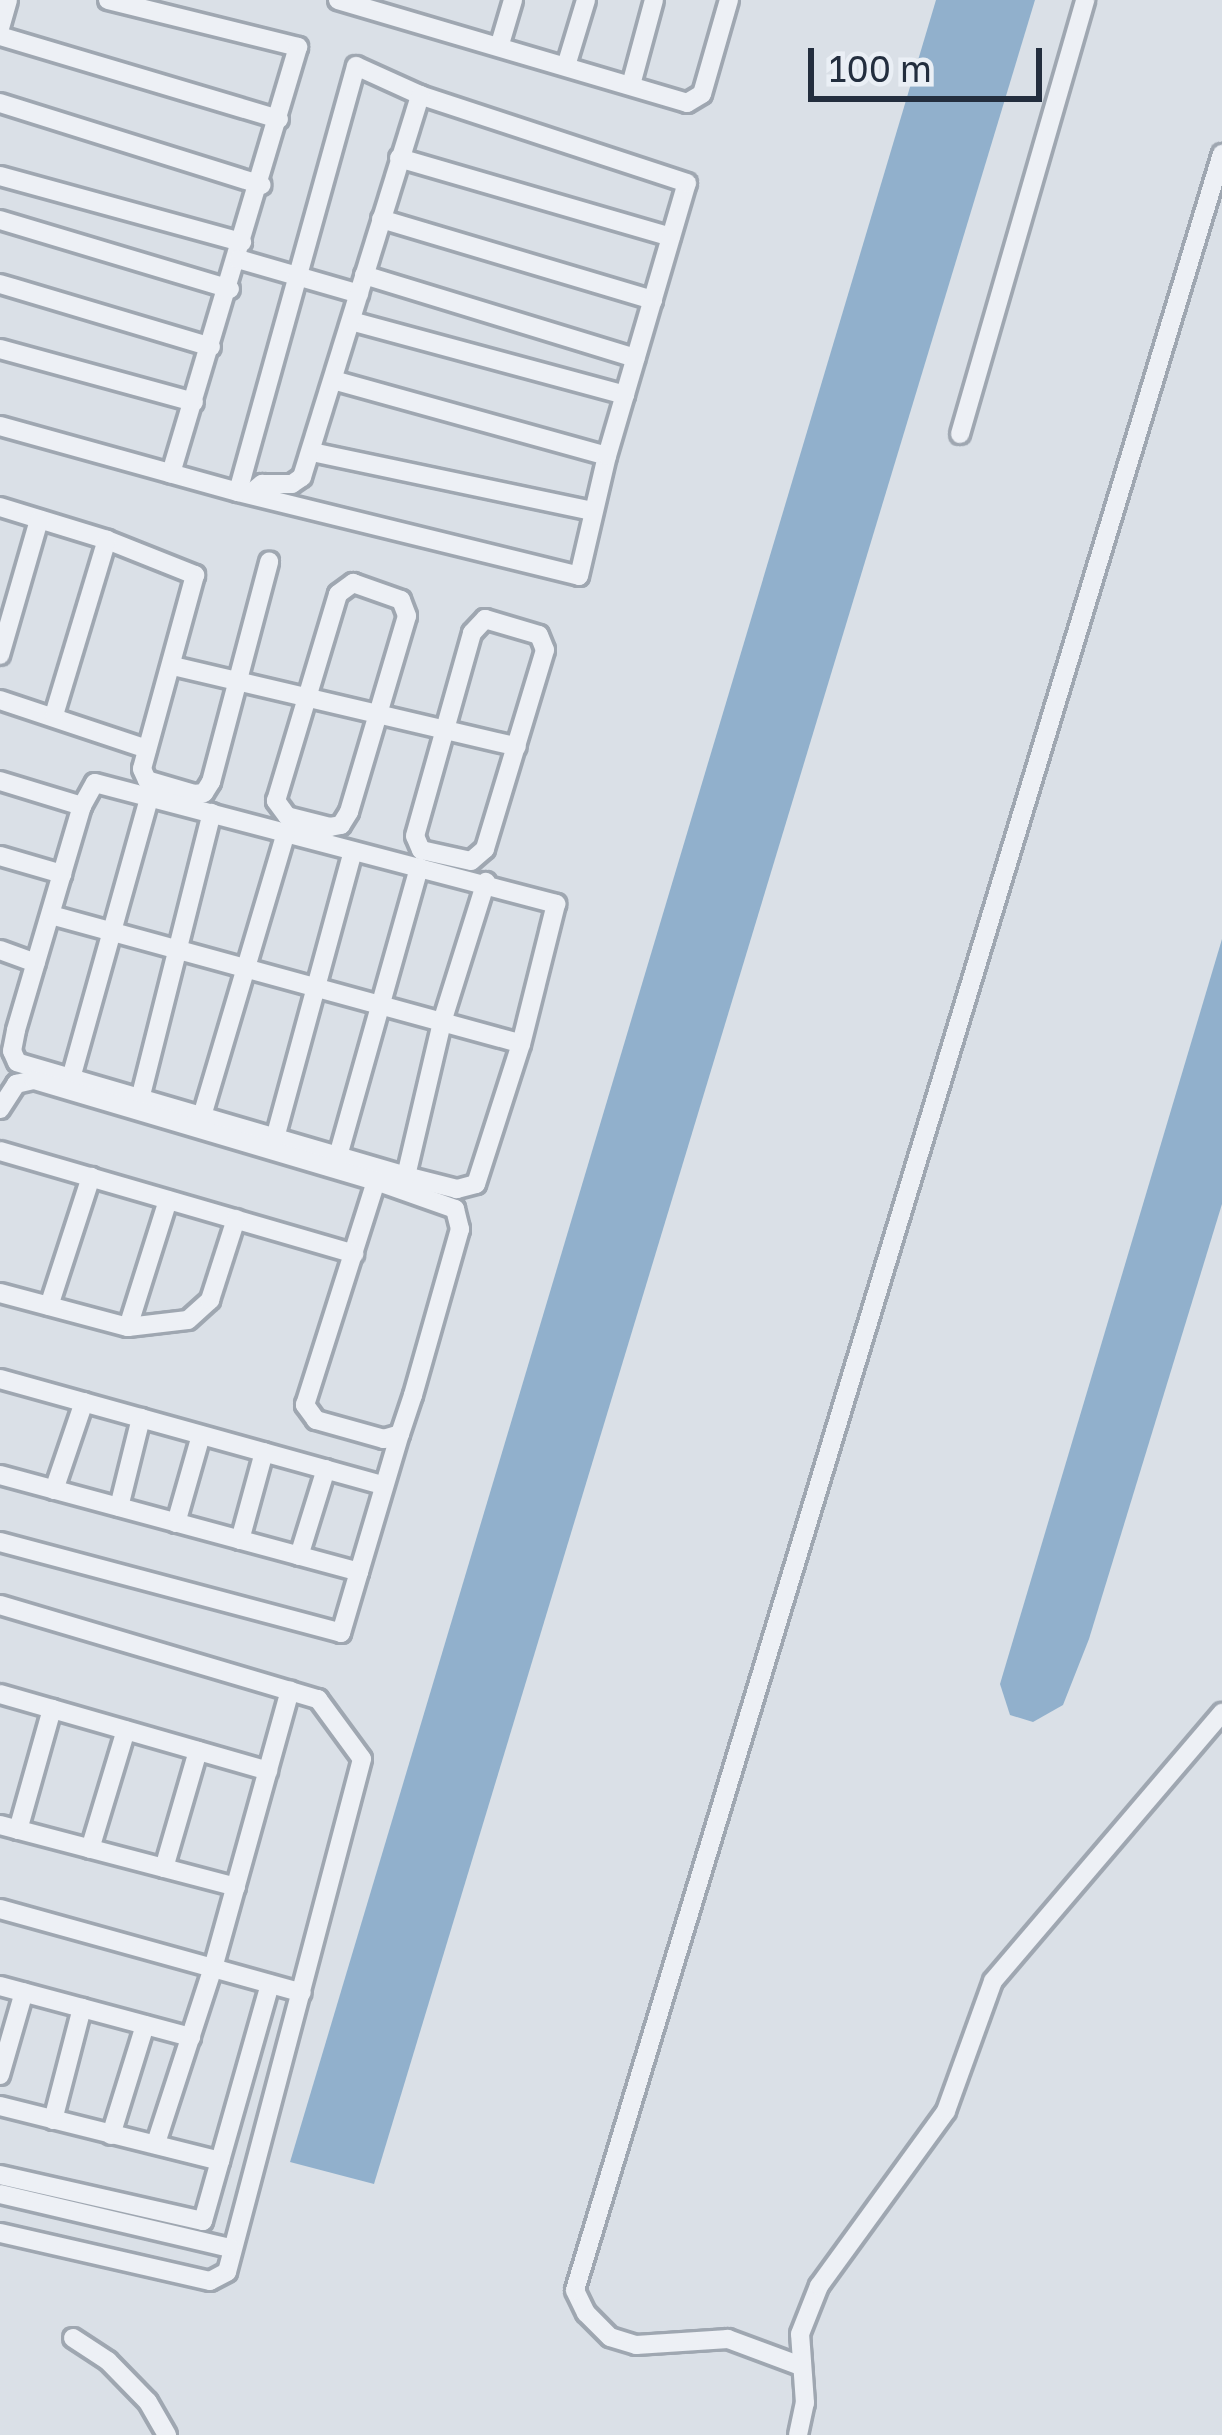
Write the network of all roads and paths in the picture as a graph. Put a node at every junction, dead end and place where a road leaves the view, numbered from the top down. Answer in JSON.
{"nodes":[{"id":1,"x":8,"y":0,"type":"edge"},
{"id":2,"x":107,"y":0,"type":"edge"},
{"id":3,"x":338,"y":0,"type":"edge"},
{"id":4,"x":513,"y":0,"type":"edge"},
{"id":5,"x":586,"y":0,"type":"edge"},
{"id":6,"x":654,"y":0,"type":"edge"},
{"id":7,"x":729,"y":0,"type":"edge"},
{"id":8,"x":1085,"y":0,"type":"edge"},
{"id":9,"x":0,"y":32,"type":"edge"},
{"id":10,"x":500,"y":44,"type":"junction"},
{"id":11,"x":566,"y":66,"type":"junction"},
{"id":12,"x":631,"y":85,"type":"junction"},
{"id":13,"x":421,"y":94,"type":"junction"},
{"id":14,"x":0,"y":103,"type":"edge"},
{"id":15,"x":279,"y":119,"type":"junction"},
{"id":16,"x":1222,"y":154,"type":"edge"},
{"id":17,"x":399,"y":158,"type":"junction"},
{"id":18,"x":0,"y":176,"type":"edge"},
{"id":19,"x":261,"y":185,"type":"junction"},
{"id":20,"x":381,"y":219,"type":"junction"},
{"id":21,"x":0,"y":220,"type":"edge"},
{"id":22,"x":671,"y":237,"type":"junction"},
{"id":23,"x":240,"y":250,"type":"junction"},
{"id":24,"x":298,"y":274,"type":"junction"},
{"id":25,"x":0,"y":284,"type":"edge"},
{"id":26,"x":361,"y":285,"type":"junction"},
{"id":27,"x":230,"y":289,"type":"junction"},
{"id":28,"x":653,"y":300,"type":"junction"},
{"id":29,"x":350,"y":321,"type":"junction"},
{"id":30,"x":212,"y":347,"type":"junction"},
{"id":31,"x":0,"y":349,"type":"edge"},
{"id":32,"x":636,"y":358,"type":"junction"},
{"id":33,"x":333,"y":380,"type":"junction"},
{"id":34,"x":625,"y":395,"type":"junction"},
{"id":35,"x":194,"y":402,"type":"junction"},
{"id":36,"x":0,"y":426,"type":"edge"},
{"id":37,"x":960,"y":434,"type":"dead end"},
{"id":38,"x":312,"y":452,"type":"junction"},
{"id":39,"x":607,"y":456,"type":"junction"},
{"id":40,"x":170,"y":473,"type":"junction"},
{"id":41,"x":244,"y":493,"type":"junction"},
{"id":42,"x":0,"y":507,"type":"edge"},
{"id":43,"x":593,"y":511,"type":"junction"},
{"id":44,"x":39,"y":520,"type":"junction"},
{"id":45,"x":107,"y":540,"type":"junction"},
{"id":46,"x":269,"y":562,"type":"dead end"},
{"id":47,"x":0,"y":655,"type":"edge"},
{"id":48,"x":173,"y":666,"type":"junction"},
{"id":49,"x":240,"y":682,"type":"junction"},
{"id":50,"x":307,"y":698,"type":"junction"},
{"id":51,"x":0,"y":700,"type":"edge"},
{"id":52,"x":377,"y":714,"type":"junction"},
{"id":53,"x":54,"y":716,"type":"junction"},
{"id":54,"x":443,"y":731,"type":"junction"},
{"id":55,"x":518,"y":747,"type":"junction"},
{"id":56,"x":148,"y":749,"type":"junction"},
{"id":57,"x":0,"y":782,"type":"edge"},
{"id":58,"x":150,"y":796,"type":"junction"},
{"id":59,"x":82,"y":806,"type":"junction"},
{"id":60,"x":212,"y":813,"type":"junction"},
{"id":61,"x":286,"y":832,"type":"junction"},
{"id":62,"x":353,"y":851,"type":"junction"},
{"id":63,"x":0,"y":856,"type":"edge"},
{"id":64,"x":419,"y":867,"type":"junction"},
{"id":65,"x":62,"y":874,"type":"junction"},
{"id":66,"x":486,"y":882,"type":"junction"},
{"id":67,"x":51,"y":915,"type":"junction"},
{"id":68,"x":116,"y":930,"type":"junction"},
{"id":69,"x":178,"y":948,"type":"junction"},
{"id":70,"x":0,"y":950,"type":"edge"},
{"id":71,"x":36,"y":962,"type":"junction"},
{"id":72,"x":244,"y":966,"type":"junction"},
{"id":73,"x":317,"y":988,"type":"junction"},
{"id":74,"x":382,"y":1005,"type":"junction"},
{"id":75,"x":442,"y":1022,"type":"junction"},
{"id":76,"x":8,"y":1027,"type":"edge"},
{"id":77,"x":521,"y":1044,"type":"junction"},
{"id":78,"x":71,"y":1078,"type":"junction"},
{"id":79,"x":140,"y":1099,"type":"junction"},
{"id":80,"x":1,"y":1101,"type":"edge"},
{"id":81,"x":202,"y":1116,"type":"junction"},
{"id":82,"x":275,"y":1138,"type":"junction"},
{"id":83,"x":0,"y":1151,"type":"edge"},
{"id":84,"x":338,"y":1156,"type":"junction"},
{"id":85,"x":406,"y":1176,"type":"junction"},
{"id":86,"x":91,"y":1177,"type":"junction"},
{"id":87,"x":376,"y":1180,"type":"junction"},
{"id":88,"x":168,"y":1200,"type":"junction"},
{"id":89,"x":236,"y":1220,"type":"junction"},
{"id":90,"x":354,"y":1254,"type":"junction"},
{"id":91,"x":0,"y":1293,"type":"edge"},
{"id":92,"x":49,"y":1306,"type":"junction"},
{"id":93,"x":128,"y":1327,"type":"junction"},
{"id":94,"x":0,"y":1379,"type":"edge"},
{"id":95,"x":83,"y":1402,"type":"junction"},
{"id":96,"x":141,"y":1418,"type":"junction"},
{"id":97,"x":400,"y":1434,"type":"junction"},
{"id":98,"x":201,"y":1435,"type":"junction"},
{"id":99,"x":264,"y":1452,"type":"junction"},
{"id":100,"x":326,"y":1469,"type":"junction"},
{"id":101,"x":0,"y":1475,"type":"edge"},
{"id":102,"x":383,"y":1485,"type":"junction"},
{"id":103,"x":54,"y":1490,"type":"junction"},
{"id":104,"x":119,"y":1507,"type":"junction"},
{"id":105,"x":176,"y":1523,"type":"junction"},
{"id":106,"x":240,"y":1540,"type":"junction"},
{"id":107,"x":0,"y":1542,"type":"edge"},
{"id":108,"x":298,"y":1556,"type":"junction"},
{"id":109,"x":359,"y":1573,"type":"junction"},
{"id":110,"x":0,"y":1605,"type":"edge"},
{"id":111,"x":290,"y":1691,"type":"junction"},
{"id":112,"x":0,"y":1694,"type":"edge"},
{"id":113,"x":52,"y":1709,"type":"junction"},
{"id":114,"x":1222,"y":1713,"type":"edge"},
{"id":115,"x":126,"y":1730,"type":"junction"},
{"id":116,"x":198,"y":1750,"type":"junction"},
{"id":117,"x":268,"y":1771,"type":"junction"},
{"id":118,"x":9,"y":1827,"type":"edge"},
{"id":119,"x":90,"y":1849,"type":"junction"},
{"id":120,"x":164,"y":1868,"type":"junction"},
{"id":121,"x":236,"y":1887,"type":"junction"},
{"id":122,"x":0,"y":1910,"type":"edge"},
{"id":123,"x":213,"y":1968,"type":"junction"},
{"id":124,"x":270,"y":1984,"type":"junction"},
{"id":125,"x":0,"y":1986,"type":"edge"},
{"id":126,"x":24,"y":1992,"type":"junction"},
{"id":127,"x":302,"y":1993,"type":"junction"},
{"id":128,"x":82,"y":2008,"type":"junction"},
{"id":129,"x":145,"y":2025,"type":"junction"},
{"id":130,"x":191,"y":2037,"type":"junction"},
{"id":131,"x":0,"y":2075,"type":"edge"},
{"id":132,"x":0,"y":2106,"type":"edge"},
{"id":133,"x":52,"y":2120,"type":"junction"},
{"id":134,"x":111,"y":2135,"type":"junction"},
{"id":135,"x":156,"y":2143,"type":"junction"},
{"id":136,"x":220,"y":2161,"type":"junction"},
{"id":137,"x":0,"y":2175,"type":"edge"},
{"id":138,"x":0,"y":2194,"type":"edge"},
{"id":139,"x":0,"y":2233,"type":"edge"},
{"id":140,"x":231,"y":2248,"type":"junction"},
{"id":141,"x":73,"y":2338,"type":"dead end"},
{"id":142,"x":798,"y":2365,"type":"junction"},
{"id":143,"x":167,"y":2435,"type":"edge"},
{"id":144,"x":798,"y":2435,"type":"edge"}],
"edges":[{"from":1,"to":9,"type":"street"},
{"from":2,"to":15,"type":"street"},
{"from":3,"to":10,"type":"street"},
{"from":4,"to":10,"type":"street"},
{"from":5,"to":11,"type":"street"},
{"from":6,"to":12,"type":"street"},
{"from":7,"to":12,"type":"street"},
{"from":8,"to":37,"type":"street"},
{"from":9,"to":15,"type":"street"},
{"from":10,"to":11,"type":"street"},
{"from":11,"to":12,"type":"street"},
{"from":13,"to":17,"type":"street"},
{"from":13,"to":22,"type":"street"},
{"from":13,"to":24,"type":"street"},
{"from":14,"to":19,"type":"street"},
{"from":15,"to":19,"type":"street"},
{"from":16,"to":142,"type":"street"},
{"from":17,"to":20,"type":"street"},
{"from":17,"to":22,"type":"street"},
{"from":18,"to":23,"type":"street"},
{"from":19,"to":23,"type":"street"},
{"from":20,"to":26,"type":"street"},
{"from":20,"to":28,"type":"street"},
{"from":21,"to":27,"type":"street"},
{"from":22,"to":28,"type":"street"},
{"from":23,"to":24,"type":"street"},
{"from":23,"to":27,"type":"street"},
{"from":24,"to":26,"type":"street"},
{"from":24,"to":41,"type":"street"},
{"from":25,"to":30,"type":"street"},
{"from":26,"to":29,"type":"street"},
{"from":26,"to":32,"type":"street"},
{"from":27,"to":30,"type":"street"},
{"from":28,"to":32,"type":"street"},
{"from":29,"to":33,"type":"street"},
{"from":29,"to":34,"type":"street"},
{"from":30,"to":35,"type":"street"},
{"from":31,"to":35,"type":"street"},
{"from":32,"to":34,"type":"street"},
{"from":33,"to":38,"type":"street"},
{"from":33,"to":39,"type":"street"},
{"from":34,"to":39,"type":"street"},
{"from":35,"to":40,"type":"street"},
{"from":36,"to":40,"type":"street"},
{"from":38,"to":41,"type":"street"},
{"from":38,"to":43,"type":"street"},
{"from":39,"to":43,"type":"street"},
{"from":40,"to":41,"type":"street"},
{"from":41,"to":43,"type":"street"},
{"from":42,"to":44,"type":"street"},
{"from":44,"to":45,"type":"street"},
{"from":44,"to":47,"type":"street"},
{"from":45,"to":48,"type":"street"},
{"from":45,"to":53,"type":"street"},
{"from":46,"to":49,"type":"street"},
{"from":48,"to":49,"type":"street"},
{"from":48,"to":56,"type":"street"},
{"from":49,"to":50,"type":"street"},
{"from":49,"to":56,"type":"street"},
{"from":50,"to":52,"type":"street"},
{"from":50,"to":52,"type":"street"},
{"from":50,"to":52,"type":"street"},
{"from":51,"to":53,"type":"street"},
{"from":52,"to":54,"type":"street"},
{"from":53,"to":56,"type":"street"},
{"from":54,"to":55,"type":"street"},
{"from":54,"to":55,"type":"street"},
{"from":54,"to":55,"type":"street"},
{"from":57,"to":59,"type":"street"},
{"from":58,"to":59,"type":"street"},
{"from":58,"to":60,"type":"street"},
{"from":58,"to":68,"type":"street"},
{"from":59,"to":65,"type":"street"},
{"from":60,"to":61,"type":"street"},
{"from":60,"to":69,"type":"street"},
{"from":61,"to":62,"type":"street"},
{"from":61,"to":72,"type":"street"},
{"from":62,"to":64,"type":"street"},
{"from":62,"to":73,"type":"street"},
{"from":63,"to":65,"type":"street"},
{"from":64,"to":66,"type":"street"},
{"from":64,"to":74,"type":"street"},
{"from":65,"to":67,"type":"street"},
{"from":66,"to":75,"type":"street"},
{"from":66,"to":77,"type":"street"},
{"from":67,"to":68,"type":"street"},
{"from":67,"to":71,"type":"street"},
{"from":68,"to":69,"type":"street"},
{"from":68,"to":78,"type":"street"},
{"from":69,"to":72,"type":"street"},
{"from":69,"to":79,"type":"street"},
{"from":70,"to":71,"type":"street"},
{"from":71,"to":76,"type":"street"},
{"from":72,"to":73,"type":"street"},
{"from":72,"to":81,"type":"street"},
{"from":73,"to":74,"type":"street"},
{"from":73,"to":82,"type":"street"},
{"from":74,"to":75,"type":"street"},
{"from":74,"to":84,"type":"street"},
{"from":75,"to":77,"type":"street"},
{"from":75,"to":85,"type":"street"},
{"from":76,"to":78,"type":"street"},
{"from":77,"to":85,"type":"street"},
{"from":78,"to":79,"type":"street"},
{"from":79,"to":81,"type":"street"},
{"from":80,"to":87,"type":"street"},
{"from":81,"to":82,"type":"street"},
{"from":82,"to":84,"type":"street"},
{"from":83,"to":86,"type":"street"},
{"from":84,"to":85,"type":"street"},
{"from":86,"to":88,"type":"street"},
{"from":86,"to":92,"type":"street"},
{"from":87,"to":90,"type":"street"},
{"from":87,"to":97,"type":"street"},
{"from":88,"to":89,"type":"street"},
{"from":88,"to":93,"type":"street"},
{"from":89,"to":90,"type":"street"},
{"from":89,"to":93,"type":"street"},
{"from":90,"to":97,"type":"street"},
{"from":91,"to":92,"type":"street"},
{"from":92,"to":93,"type":"street"},
{"from":94,"to":95,"type":"street"},
{"from":95,"to":96,"type":"street"},
{"from":95,"to":103,"type":"street"},
{"from":96,"to":98,"type":"street"},
{"from":96,"to":104,"type":"street"},
{"from":97,"to":102,"type":"street"},
{"from":98,"to":99,"type":"street"},
{"from":98,"to":105,"type":"street"},
{"from":99,"to":100,"type":"street"},
{"from":99,"to":106,"type":"street"},
{"from":100,"to":102,"type":"street"},
{"from":100,"to":108,"type":"street"},
{"from":101,"to":103,"type":"street"},
{"from":102,"to":109,"type":"street"},
{"from":103,"to":104,"type":"street"},
{"from":104,"to":105,"type":"street"},
{"from":105,"to":106,"type":"street"},
{"from":106,"to":108,"type":"street"},
{"from":107,"to":109,"type":"street"},
{"from":108,"to":109,"type":"street"},
{"from":110,"to":111,"type":"street"},
{"from":111,"to":117,"type":"street"},
{"from":111,"to":127,"type":"street"},
{"from":112,"to":113,"type":"street"},
{"from":113,"to":115,"type":"street"},
{"from":113,"to":118,"type":"street"},
{"from":114,"to":142,"type":"street"},
{"from":115,"to":116,"type":"street"},
{"from":115,"to":119,"type":"street"},
{"from":116,"to":117,"type":"street"},
{"from":116,"to":120,"type":"street"},
{"from":117,"to":121,"type":"street"},
{"from":118,"to":119,"type":"street"},
{"from":119,"to":120,"type":"street"},
{"from":120,"to":121,"type":"street"},
{"from":121,"to":123,"type":"street"},
{"from":122,"to":123,"type":"street"},
{"from":123,"to":124,"type":"street"},
{"from":123,"to":130,"type":"street"},
{"from":124,"to":127,"type":"street"},
{"from":124,"to":136,"type":"street"},
{"from":125,"to":126,"type":"street"},
{"from":126,"to":128,"type":"street"},
{"from":126,"to":131,"type":"street"},
{"from":127,"to":140,"type":"street"},
{"from":128,"to":129,"type":"street"},
{"from":128,"to":133,"type":"street"},
{"from":129,"to":130,"type":"street"},
{"from":129,"to":134,"type":"street"},
{"from":130,"to":135,"type":"street"},
{"from":132,"to":133,"type":"street"},
{"from":133,"to":134,"type":"street"},
{"from":134,"to":135,"type":"street"},
{"from":135,"to":136,"type":"street"},
{"from":136,"to":137,"type":"street"},
{"from":138,"to":140,"type":"street"},
{"from":139,"to":140,"type":"street"},
{"from":141,"to":143,"type":"street"},
{"from":142,"to":144,"type":"street"}]}
